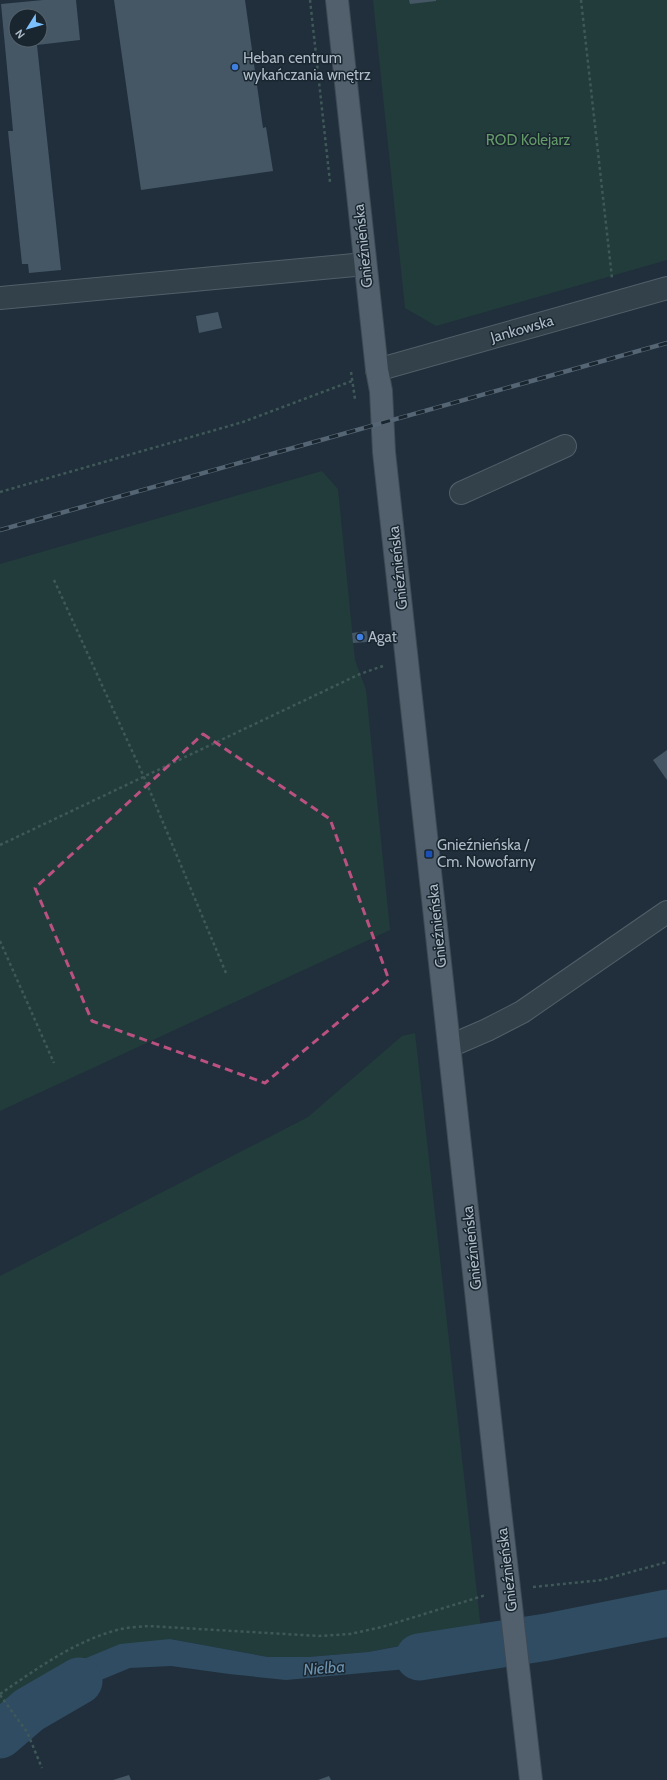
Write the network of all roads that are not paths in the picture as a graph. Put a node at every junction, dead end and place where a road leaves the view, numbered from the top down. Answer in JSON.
{"nodes":[{"id":1,"x":337,"y":0,"type":"edge"},
{"id":2,"x":365,"y":264,"type":"junction"},
{"id":3,"x":667,"y":288,"type":"edge"},
{"id":4,"x":0,"y":296,"type":"edge"},
{"id":5,"x":377,"y":370,"type":"junction"},
{"id":6,"x":565,"y":446,"type":"dead end"},
{"id":7,"x":462,"y":493,"type":"dead end"},
{"id":8,"x":667,"y":912,"type":"edge"},
{"id":9,"x":450,"y":1046,"type":"junction"},
{"id":10,"x":531,"y":1780,"type":"edge"}],
"edges":[{"from":1,"to":2,"type":"main road","name":"Gnieźnieńska"},
{"from":2,"to":4,"type":"street"},
{"from":2,"to":5,"type":"main road","name":"Gnieźnieńska"},
{"from":3,"to":5,"type":"street","name":"Jankowska"},
{"from":5,"to":9,"type":"main road","name":"Gnieźnieńska"},
{"from":6,"to":7,"type":"street"},
{"from":8,"to":9,"type":"street"},
{"from":9,"to":10,"type":"main road","name":"Gnieźnieńska"}]}
